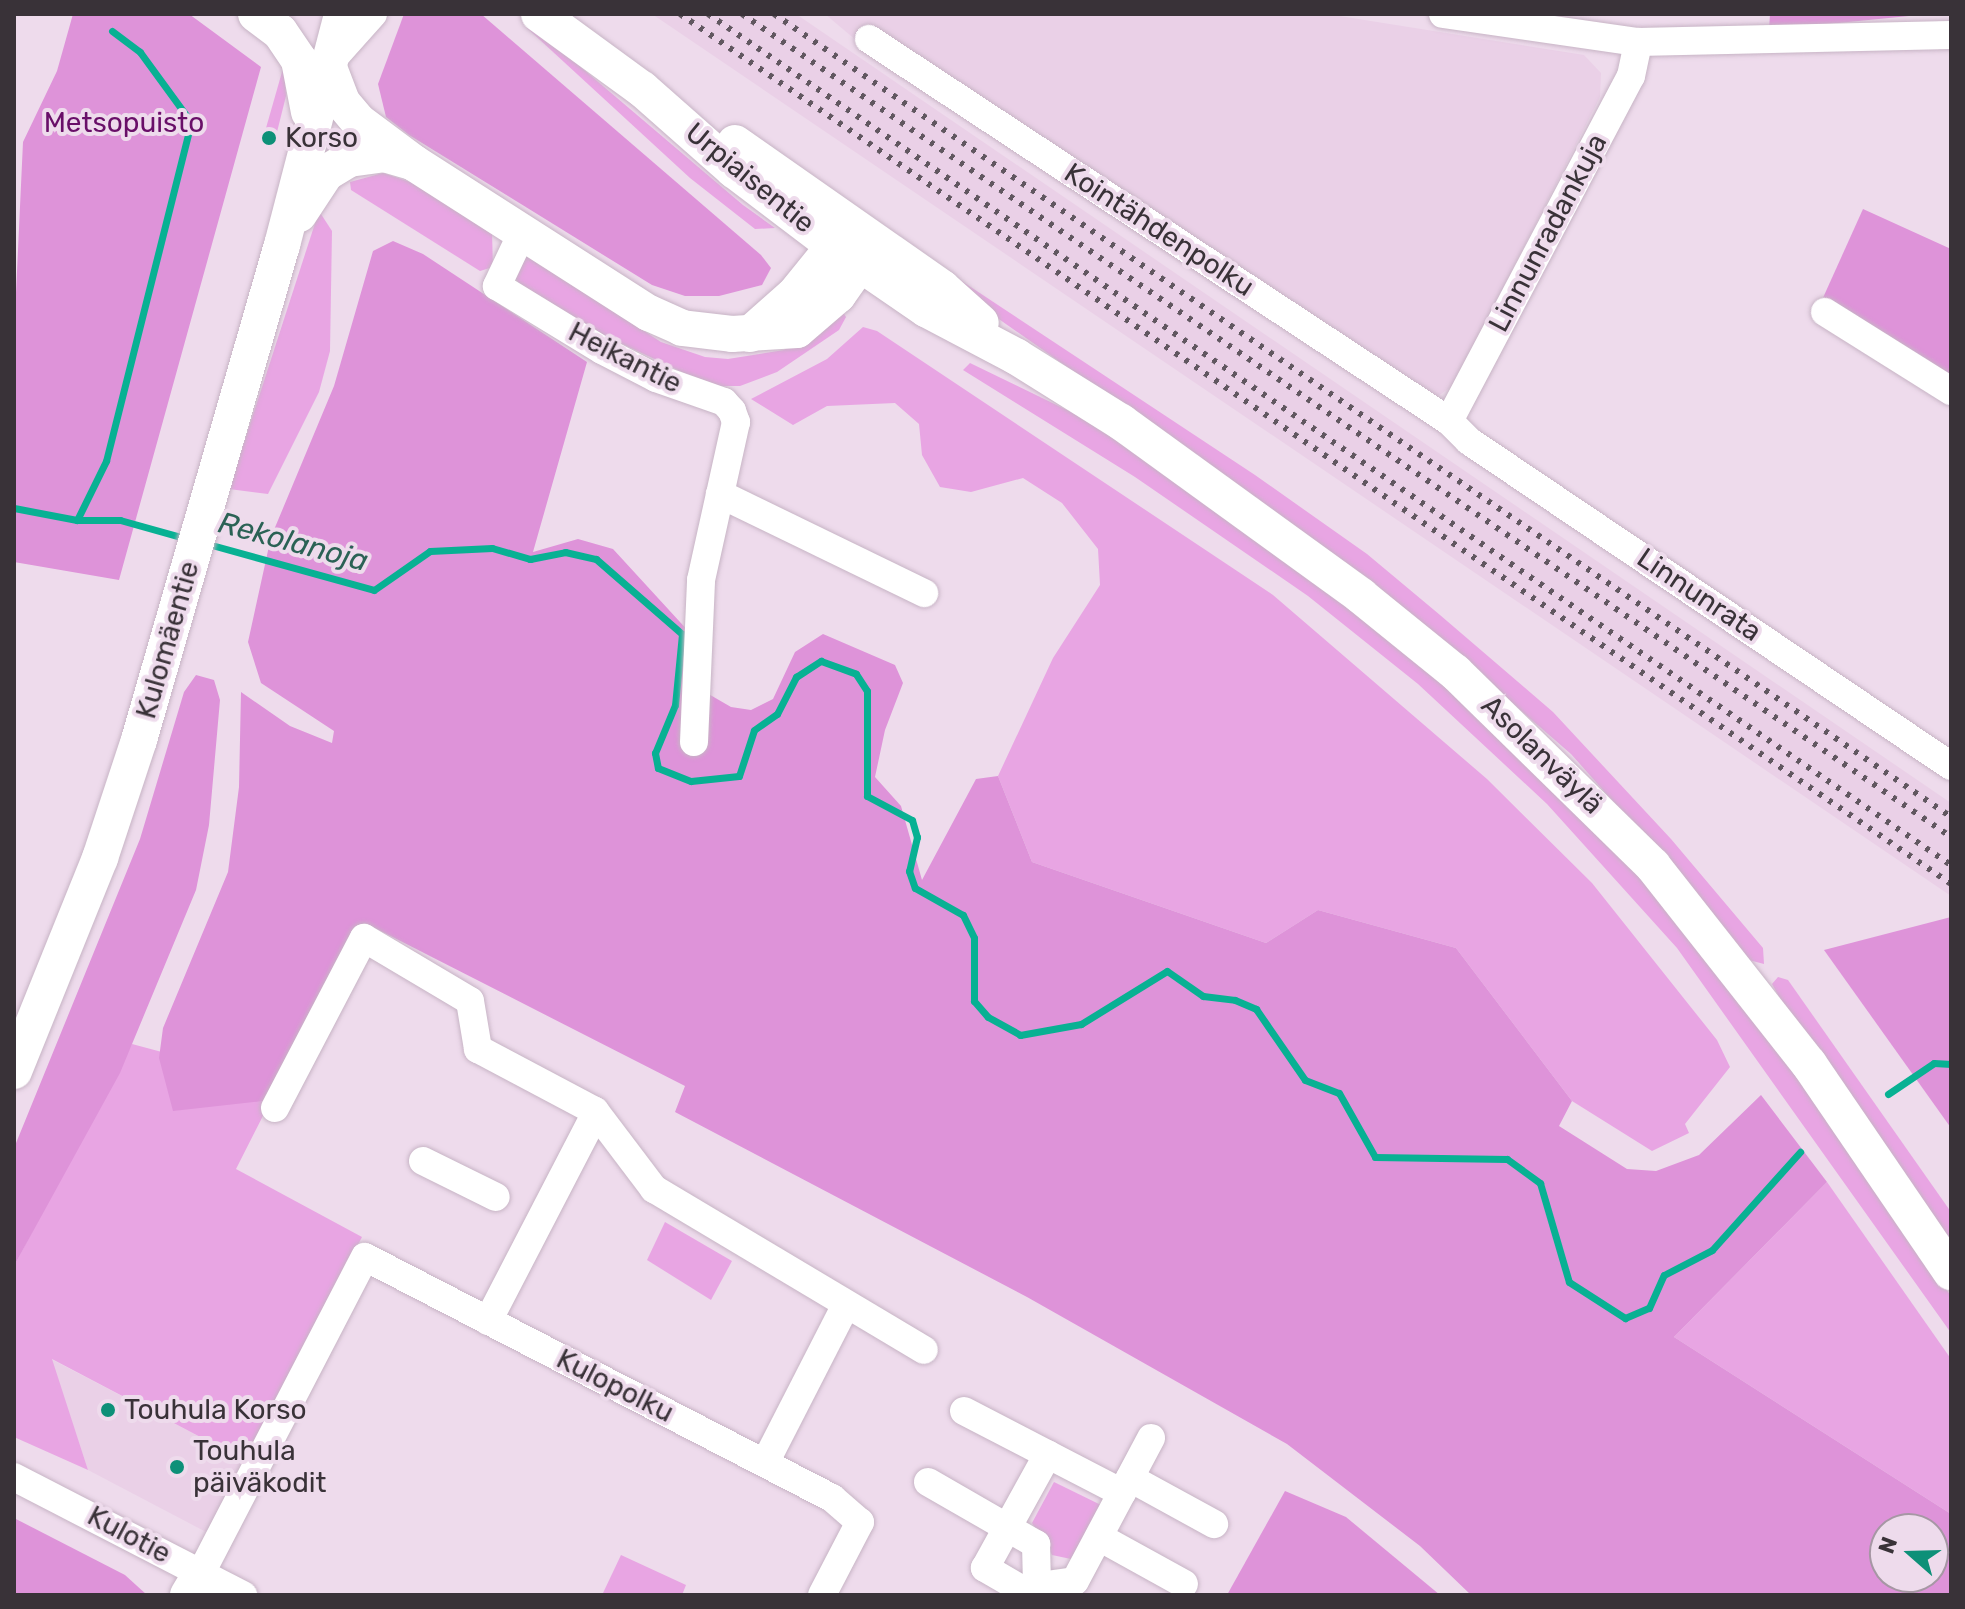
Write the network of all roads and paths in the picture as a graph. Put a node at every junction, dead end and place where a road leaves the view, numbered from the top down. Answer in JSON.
{"nodes":[{"id":1,"x":256,"y":14,"type":"edge"},
{"id":2,"x":342,"y":14,"type":"edge"},
{"id":3,"x":373,"y":14,"type":"edge"},
{"id":4,"x":539,"y":14,"type":"edge"},
{"id":5,"x":1443,"y":14,"type":"edge"},
{"id":6,"x":1951,"y":35,"type":"edge"},
{"id":7,"x":869,"y":39,"type":"dead end"},
{"id":8,"x":1638,"y":42,"type":"junction"},
{"id":9,"x":328,"y":65,"type":"junction"},
{"id":10,"x":309,"y":134,"type":"junction"},
{"id":11,"x":414,"y":163,"type":"junction"},
{"id":12,"x":522,"y":233,"type":"junction"},
{"id":13,"x":282,"y":245,"type":"junction"},
{"id":14,"x":852,"y":248,"type":"junction"},
{"id":15,"x":1825,"y":312,"type":"dead end"},
{"id":16,"x":1951,"y":391,"type":"edge"},
{"id":17,"x":1449,"y":421,"type":"junction"},
{"id":18,"x":720,"y":494,"type":"junction"},
{"id":19,"x":924,"y":593,"type":"dead end"},
{"id":20,"x":694,"y":742,"type":"dead end"},
{"id":21,"x":1951,"y":766,"type":"edge"},
{"id":22,"x":14,"y":1071,"type":"edge"},
{"id":23,"x":275,"y":1108,"type":"dead end"},
{"id":24,"x":596,"y":1113,"type":"junction"},
{"id":25,"x":423,"y":1161,"type":"dead end"},
{"id":26,"x":496,"y":1197,"type":"dead end"},
{"id":27,"x":1951,"y":1272,"type":"edge"},
{"id":28,"x":846,"y":1305,"type":"junction"},
{"id":29,"x":488,"y":1321,"type":"junction"},
{"id":30,"x":924,"y":1350,"type":"dead end"},
{"id":31,"x":964,"y":1411,"type":"dead end"},
{"id":32,"x":1151,"y":1438,"type":"dead end"},
{"id":33,"x":1048,"y":1454,"type":"junction"},
{"id":34,"x":765,"y":1463,"type":"junction"},
{"id":35,"x":14,"y":1477,"type":"edge"},
{"id":36,"x":928,"y":1482,"type":"dead end"},
{"id":37,"x":1126,"y":1486,"type":"junction"},
{"id":38,"x":1214,"y":1524,"type":"dead end"},
{"id":39,"x":1010,"y":1529,"type":"junction"},
{"id":40,"x":1099,"y":1537,"type":"junction"},
{"id":41,"x":195,"y":1584,"type":"edge"},
{"id":42,"x":1184,"y":1584,"type":"dead end"},
{"id":43,"x":1038,"y":1591,"type":"edge"},
{"id":44,"x":243,"y":1595,"type":"edge"},
{"id":45,"x":822,"y":1595,"type":"edge"}],
"edges":[{"from":1,"to":10,"type":"main road"},
{"from":2,"to":9,"type":"main road","name":"Kulomäentie"},
{"from":3,"to":9,"type":"street"},
{"from":4,"to":14,"type":"main road","name":"Urpiaisentie"},
{"from":5,"to":8,"type":"street"},
{"from":6,"to":8,"type":"street"},
{"from":7,"to":17,"type":"street","name":"Kointähdenpolku"},
{"from":8,"to":17,"type":"street","name":"Linnunradankuja"},
{"from":9,"to":10,"type":"main road","name":"Kulomäentie"},
{"from":9,"to":11,"type":"main road"},
{"from":10,"to":13,"type":"main road","name":"Kulomäentie"},
{"from":11,"to":12,"type":"main road"},
{"from":11,"to":13,"type":"main road"},
{"from":12,"to":14,"type":"main road"},
{"from":12,"to":18,"type":"street","name":"Heikantie"},
{"from":13,"to":22,"type":"main road","name":"Kulomäentie"},
{"from":14,"to":27,"type":"main road","name":"Asolanväylä"},
{"from":15,"to":16,"type":"street"},
{"from":17,"to":21,"type":"street","name":"Linnunrata"},
{"from":18,"to":19,"type":"street"},
{"from":18,"to":20,"type":"street","name":"Heikantie"},
{"from":23,"to":24,"type":"street"},
{"from":24,"to":28,"type":"street"},
{"from":24,"to":29,"type":"street"},
{"from":25,"to":26,"type":"street"},
{"from":28,"to":30,"type":"street"},
{"from":28,"to":34,"type":"street"},
{"from":29,"to":34,"type":"street","name":"Kulopolku"},
{"from":29,"to":41,"type":"street","name":"Kulopolku"},
{"from":31,"to":33,"type":"street"},
{"from":32,"to":37,"type":"street"},
{"from":33,"to":37,"type":"street"},
{"from":33,"to":39,"type":"street"},
{"from":34,"to":45,"type":"street","name":"Kulopolku"},
{"from":35,"to":41,"type":"street","name":"Kulotie"},
{"from":36,"to":39,"type":"street"},
{"from":37,"to":38,"type":"street"},
{"from":37,"to":40,"type":"street"},
{"from":39,"to":43,"type":"street"},
{"from":39,"to":43,"type":"street"},
{"from":40,"to":42,"type":"street"},
{"from":40,"to":43,"type":"street"},
{"from":41,"to":44,"type":"street","name":"Kulotie"}]}
